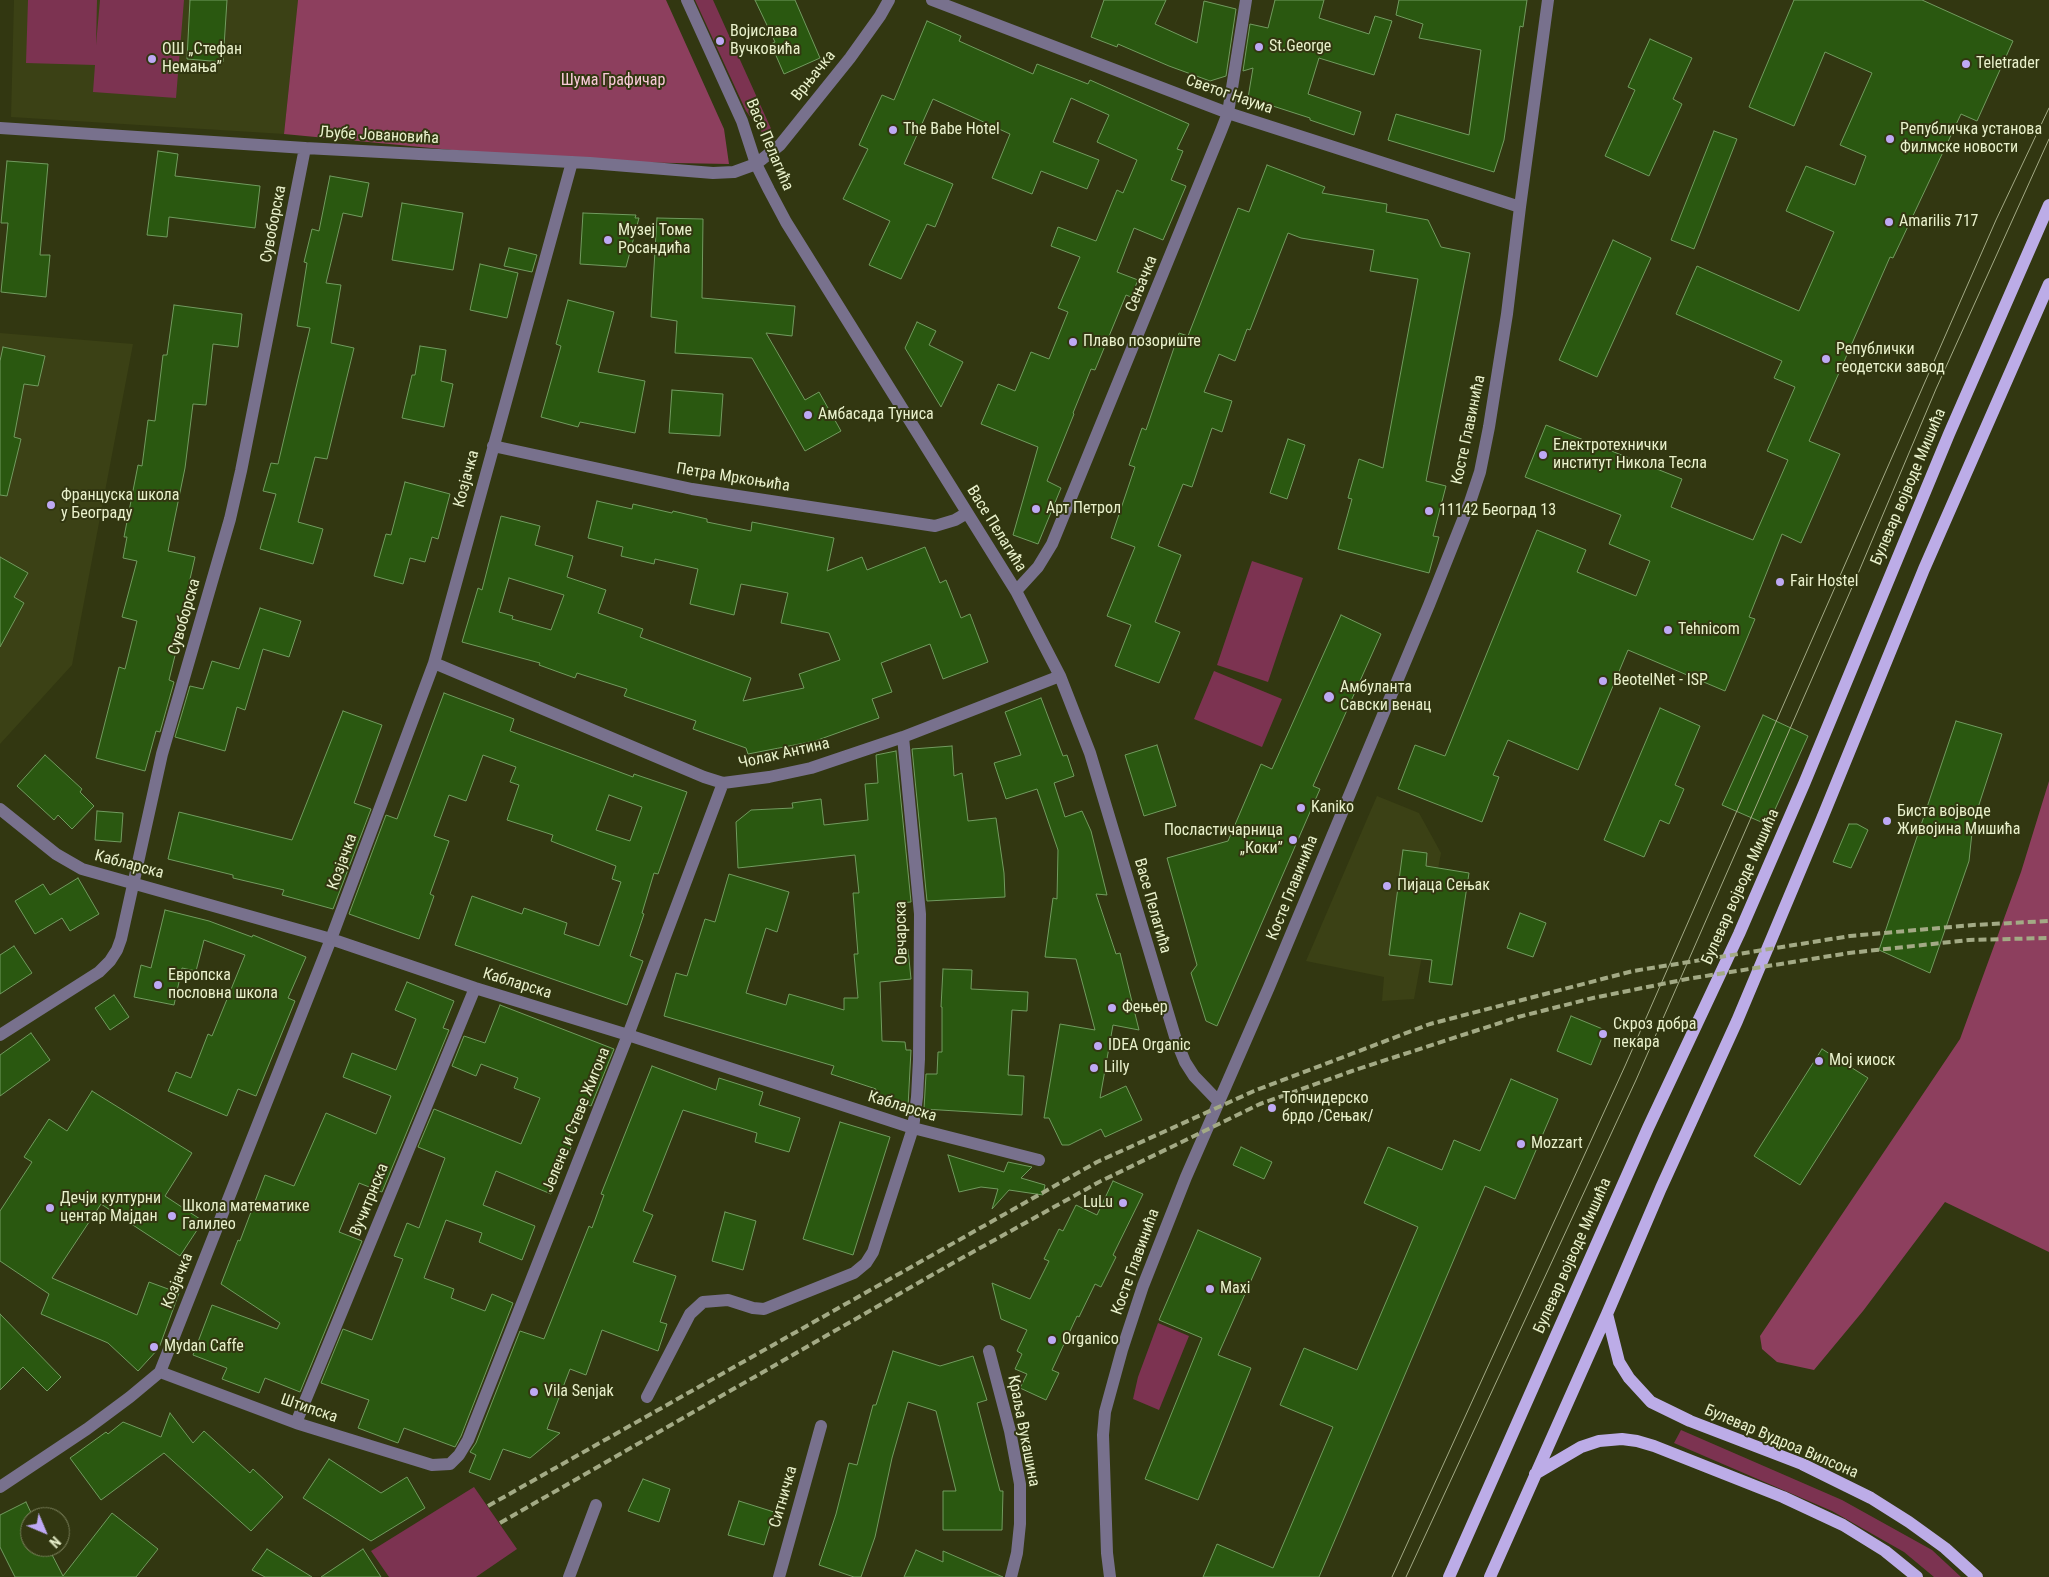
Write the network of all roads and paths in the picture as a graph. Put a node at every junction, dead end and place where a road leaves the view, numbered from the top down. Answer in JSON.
{"nodes":[{"id":1,"x":687,"y":0,"type":"edge"},
{"id":2,"x":889,"y":0,"type":"edge"},
{"id":3,"x":932,"y":0,"type":"edge"},
{"id":4,"x":1246,"y":0,"type":"edge"},
{"id":5,"x":1548,"y":0,"type":"edge"},
{"id":6,"x":1228,"y":113,"type":"junction"},
{"id":7,"x":0,"y":128,"type":"edge"},
{"id":8,"x":305,"y":148,"type":"junction"},
{"id":9,"x":572,"y":162,"type":"junction"},
{"id":10,"x":756,"y":164,"type":"junction"},
{"id":11,"x":2049,"y":205,"type":"edge"},
{"id":12,"x":1520,"y":206,"type":"junction"},
{"id":13,"x":2049,"y":284,"type":"edge"},
{"id":14,"x":493,"y":446,"type":"junction"},
{"id":15,"x":967,"y":513,"type":"junction"},
{"id":16,"x":1016,"y":591,"type":"junction"},
{"id":17,"x":434,"y":663,"type":"junction"},
{"id":18,"x":1060,"y":676,"type":"junction"},
{"id":19,"x":903,"y":737,"type":"junction"},
{"id":20,"x":723,"y":783,"type":"junction"},
{"id":21,"x":0,"y":809,"type":"edge"},
{"id":22,"x":133,"y":883,"type":"junction"},
{"id":23,"x":331,"y":940,"type":"junction"},
{"id":24,"x":475,"y":988,"type":"junction"},
{"id":25,"x":0,"y":1034,"type":"edge"},
{"id":26,"x":628,"y":1035,"type":"junction"},
{"id":27,"x":1218,"y":1101,"type":"junction"},
{"id":28,"x":913,"y":1128,"type":"junction"},
{"id":29,"x":1039,"y":1160,"type":"dead end"},
{"id":30,"x":1607,"y":1314,"type":"junction"},
{"id":31,"x":990,"y":1351,"type":"dead end"},
{"id":32,"x":160,"y":1372,"type":"junction"},
{"id":33,"x":647,"y":1397,"type":"dead end"},
{"id":34,"x":296,"y":1423,"type":"junction"},
{"id":35,"x":821,"y":1426,"type":"dead end"},
{"id":36,"x":450,"y":1464,"type":"joint"},
{"id":37,"x":1535,"y":1474,"type":"junction"},
{"id":38,"x":0,"y":1487,"type":"edge"},
{"id":39,"x":596,"y":1505,"type":"dead end"},
{"id":40,"x":570,"y":1577,"type":"edge"},
{"id":41,"x":779,"y":1577,"type":"edge"},
{"id":42,"x":1011,"y":1577,"type":"edge"},
{"id":43,"x":1110,"y":1577,"type":"edge"},
{"id":44,"x":1449,"y":1577,"type":"edge"},
{"id":45,"x":1490,"y":1577,"type":"edge"},
{"id":46,"x":1918,"y":1577,"type":"edge"},
{"id":47,"x":1977,"y":1577,"type":"edge"}],
"edges":[{"from":1,"to":10,"type":"street","name":"Васе Пелагића"},
{"from":2,"to":10,"type":"street","name":"Врњачка"},
{"from":3,"to":6,"type":"street","name":"Светог Наума"},
{"from":4,"to":6,"type":"street","name":"Сењачка"},
{"from":5,"to":12,"type":"street","name":"Косте Главинића"},
{"from":6,"to":12,"type":"street","name":"Светог Наума"},
{"from":6,"to":16,"type":"street","name":"Сењачка"},
{"from":7,"to":8,"type":"street","name":"Љубе Јовановића"},
{"from":8,"to":9,"type":"street","name":"Љубе Јовановића"},
{"from":8,"to":22,"type":"street","name":"Сувоборска"},
{"from":9,"to":10,"type":"street","name":"Љубе Јовановића"},
{"from":9,"to":14,"type":"street","name":"Козјачка"},
{"from":10,"to":15,"type":"street","name":"Васе Пелагића"},
{"from":11,"to":44,"type":"main road","name":"Булевар војводе Мишића"},
{"from":12,"to":27,"type":"street","name":"Косте Главинића"},
{"from":13,"to":30,"type":"main road"},
{"from":14,"to":15,"type":"street","name":"Петра Мркоњића"},
{"from":14,"to":17,"type":"street","name":"Козјачка"},
{"from":15,"to":16,"type":"street","name":"Васе Пелагића"},
{"from":16,"to":18,"type":"street","name":"Васе Пелагића"},
{"from":17,"to":20,"type":"street","name":"Чолак Антина"},
{"from":17,"to":23,"type":"street","name":"Козјачка"},
{"from":18,"to":19,"type":"street","name":"Чолак Антина"},
{"from":18,"to":27,"type":"street","name":"Васе Пелагића"},
{"from":19,"to":20,"type":"street","name":"Чолак Антина"},
{"from":19,"to":28,"type":"street","name":"Овчарска"},
{"from":20,"to":26,"type":"street","name":"Јелене и Стеве Жигона"},
{"from":21,"to":22,"type":"street","name":"Кабларска"},
{"from":22,"to":23,"type":"street","name":"Кабларска"},
{"from":22,"to":25,"type":"street","name":"Сувоборска"},
{"from":23,"to":24,"type":"street","name":"Кабларска"},
{"from":23,"to":32,"type":"street","name":"Козјачка"},
{"from":24,"to":26,"type":"street","name":"Кабларска"},
{"from":24,"to":34,"type":"street","name":"Вучитрнска"},
{"from":26,"to":28,"type":"street","name":"Кабларска"},
{"from":26,"to":36,"type":"street","name":"Јелене и Стеве Жигона"},
{"from":27,"to":43,"type":"street","name":"Косте Главинића"},
{"from":28,"to":29,"type":"street","name":"Кабларска"},
{"from":28,"to":33,"type":"street"},
{"from":30,"to":37,"type":"main road"},
{"from":30,"to":47,"type":"main road","name":"Булевар Вудроа Вилсона"},
{"from":31,"to":42,"type":"street","name":"Краља Вукашина"},
{"from":32,"to":34,"type":"street","name":"Штипска"},
{"from":32,"to":38,"type":"street","name":"Козјачка"},
{"from":34,"to":36,"type":"street","name":"Штипска"},
{"from":35,"to":41,"type":"street","name":"Ситничка"},
{"from":37,"to":45,"type":"main road"},
{"from":37,"to":46,"type":"main road"},
{"from":39,"to":40,"type":"street"}]}
